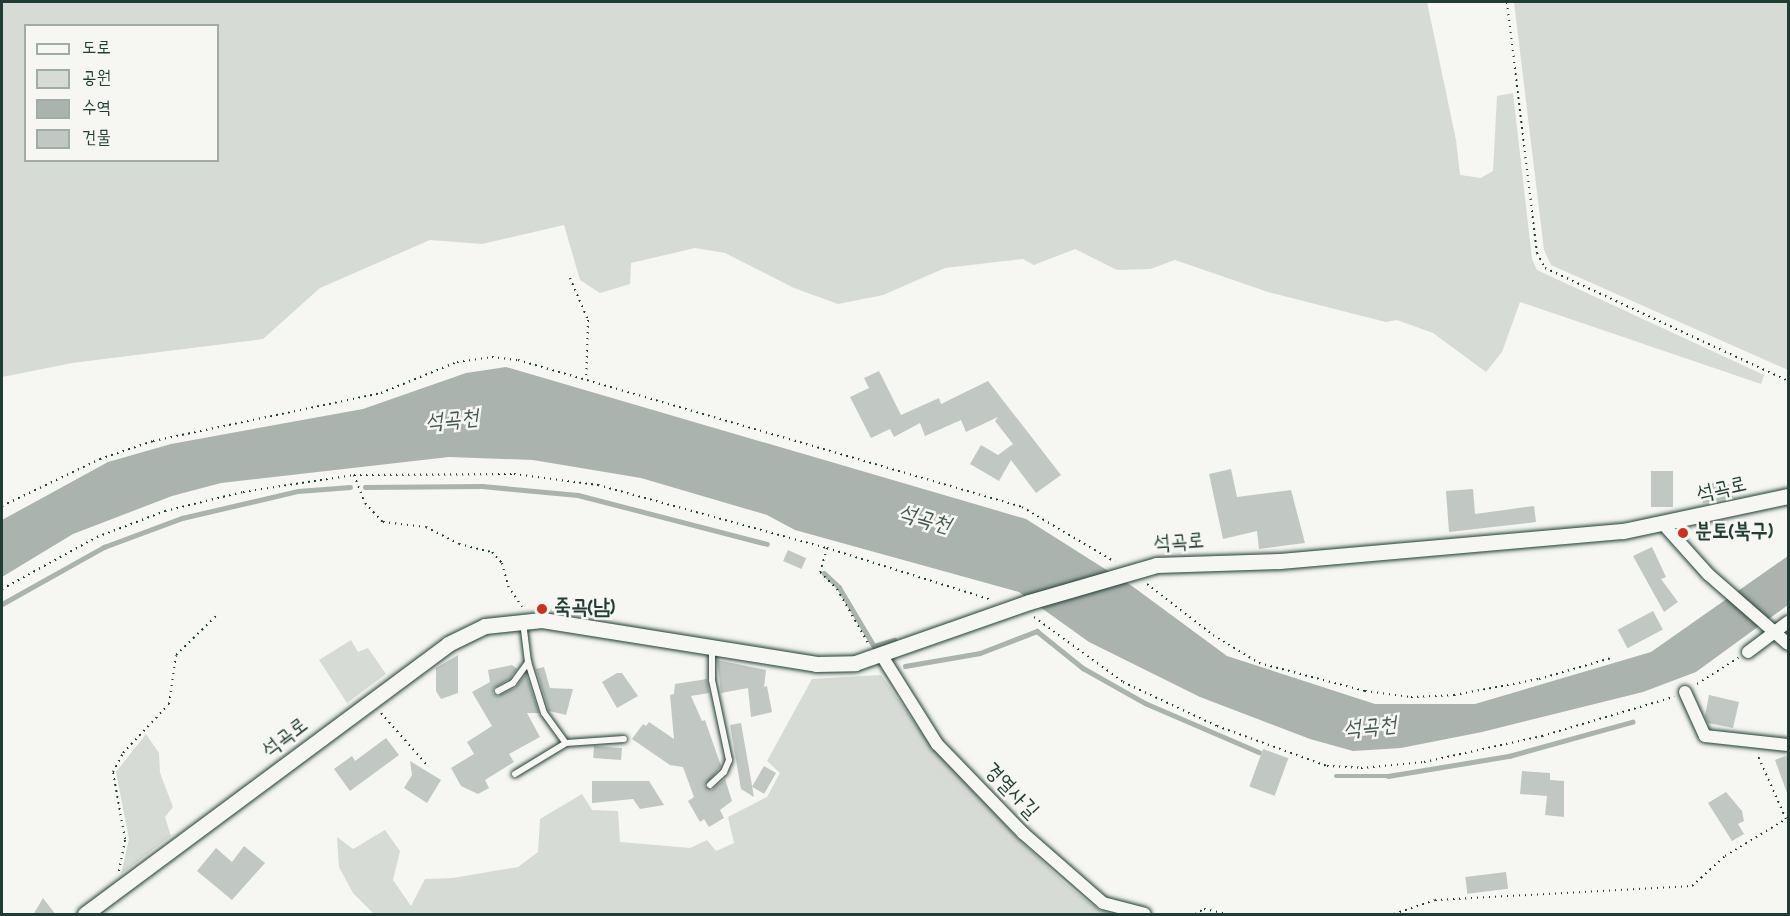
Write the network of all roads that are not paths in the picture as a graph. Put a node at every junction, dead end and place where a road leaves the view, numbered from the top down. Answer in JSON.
{"nodes":[{"id":1,"x":1788,"y":496,"type":"edge"},
{"id":2,"x":1664,"y":525,"type":"junction"},
{"id":3,"x":523,"y":621,"type":"junction"},
{"id":4,"x":1788,"y":622,"type":"edge"},
{"id":5,"x":1775,"y":633,"type":"junction"},
{"id":6,"x":1788,"y":644,"type":"edge"},
{"id":7,"x":712,"y":647,"type":"junction"},
{"id":8,"x":1748,"y":652,"type":"road end"},
{"id":9,"x":882,"y":656,"type":"junction"},
{"id":10,"x":528,"y":662,"type":"junction"},
{"id":11,"x":498,"y":691,"type":"dead end"},
{"id":12,"x":1685,"y":692,"type":"road end"},
{"id":13,"x":624,"y":739,"type":"dead end"},
{"id":14,"x":566,"y":743,"type":"junction"},
{"id":15,"x":1788,"y":745,"type":"edge"},
{"id":16,"x":515,"y":774,"type":"dead end"},
{"id":17,"x":710,"y":785,"type":"dead end"},
{"id":18,"x":85,"y":915,"type":"edge"},
{"id":19,"x":1145,"y":915,"type":"edge"}],
"edges":[{"from":1,"to":2,"type":"street","name":"석곡로"},
{"from":2,"to":5,"type":"street"},
{"from":2,"to":9,"type":"street","name":"석곡로"},
{"from":3,"to":7,"type":"street","name":"석곡로"},
{"from":3,"to":10,"type":"lane"},
{"from":3,"to":18,"type":"street","name":"석곡로"},
{"from":4,"to":5,"type":"street"},
{"from":5,"to":6,"type":"street"},
{"from":5,"to":8,"type":"street"},
{"from":7,"to":9,"type":"street","name":"석곡로"},
{"from":7,"to":17,"type":"lane"},
{"from":9,"to":19,"type":"street","name":"경열사길"},
{"from":10,"to":11,"type":"lane"},
{"from":10,"to":14,"type":"lane"},
{"from":12,"to":15,"type":"street"},
{"from":13,"to":14,"type":"lane"},
{"from":14,"to":16,"type":"lane"}]}
